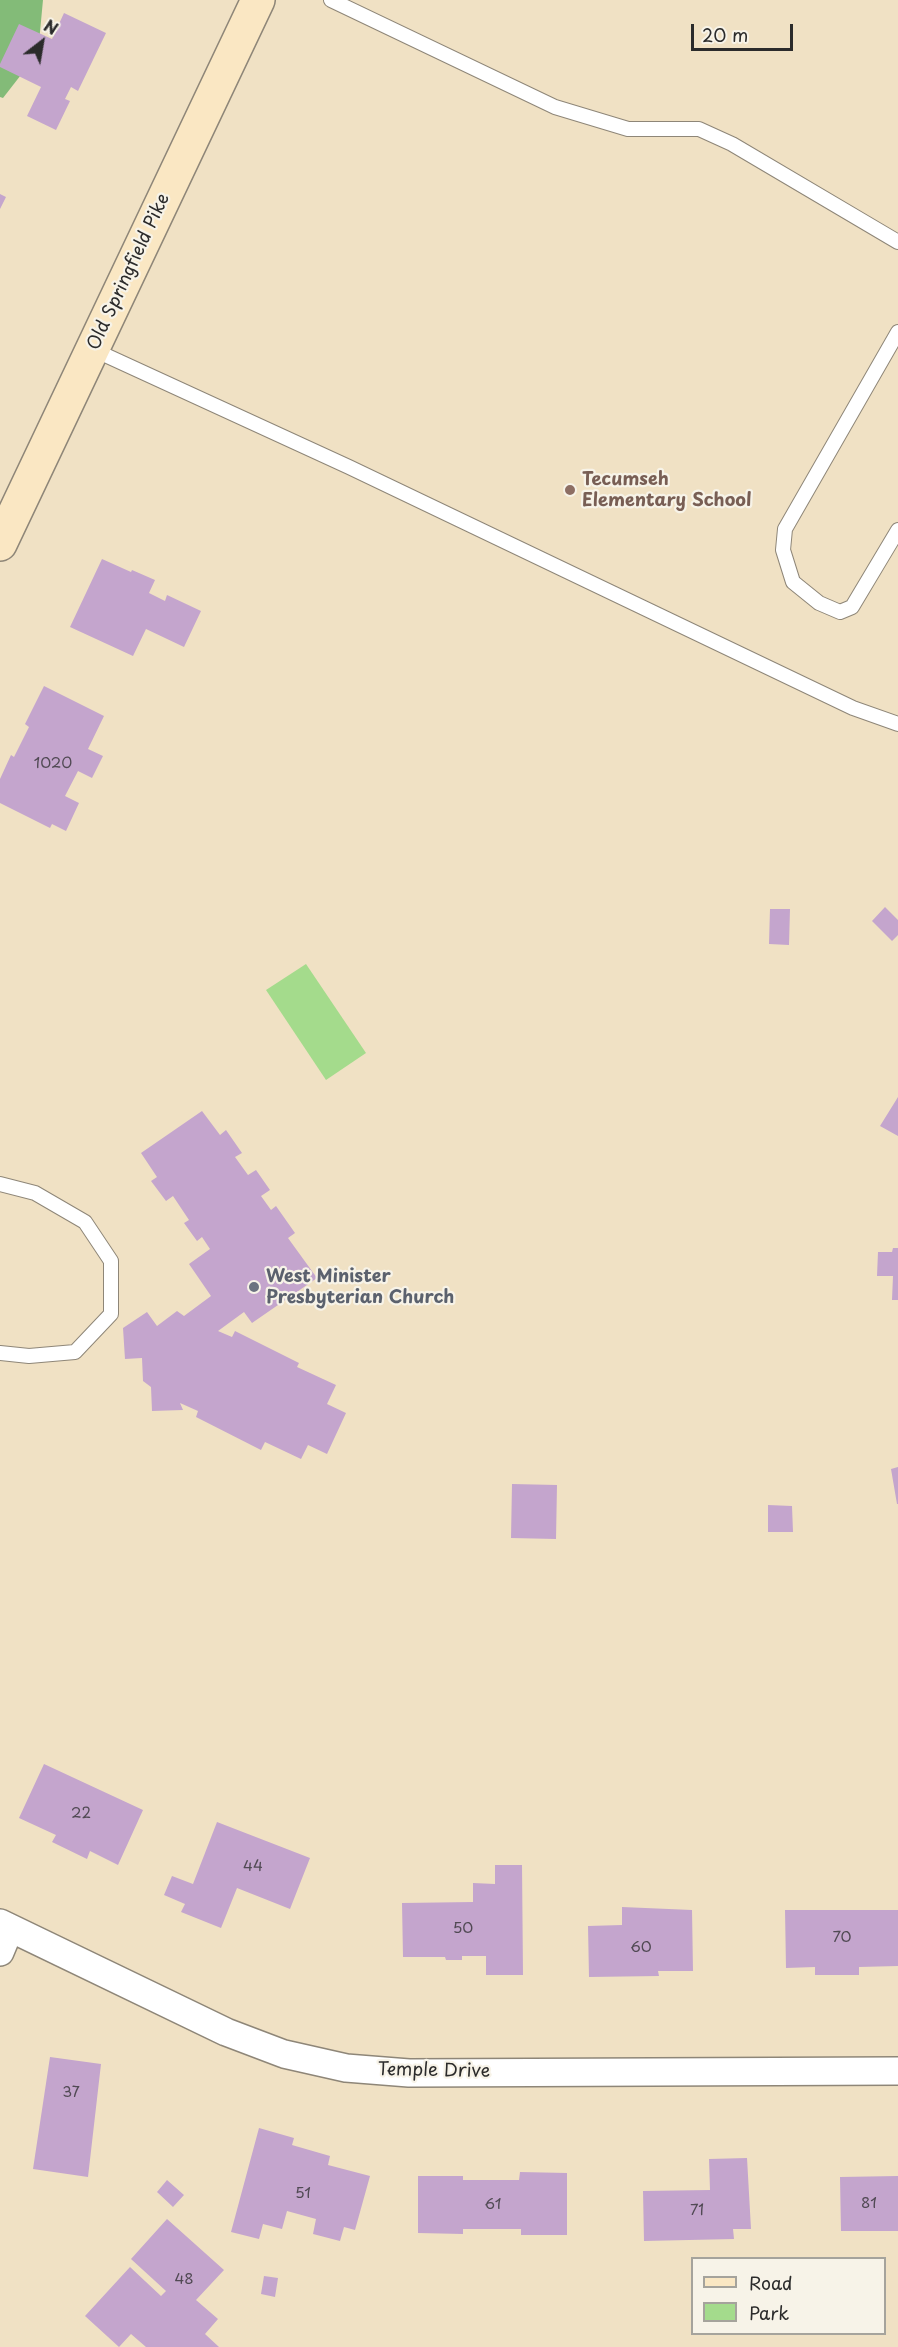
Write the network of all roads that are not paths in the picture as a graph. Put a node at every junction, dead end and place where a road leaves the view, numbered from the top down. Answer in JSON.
{"nodes":[{"id":1,"x":258,"y":0,"type":"edge"},
{"id":2,"x":331,"y":0,"type":"edge"},
{"id":3,"x":898,"y":242,"type":"edge"},
{"id":4,"x":898,"y":332,"type":"edge"},
{"id":5,"x":92,"y":350,"type":"junction"},
{"id":6,"x":898,"y":530,"type":"edge"},
{"id":7,"x":0,"y":544,"type":"edge"},
{"id":8,"x":898,"y":724,"type":"edge"},
{"id":9,"x":0,"y":1184,"type":"edge"},
{"id":10,"x":0,"y":1353,"type":"edge"},
{"id":11,"x":5,"y":1925,"type":"edge"},
{"id":12,"x":0,"y":1952,"type":"edge"},
{"id":13,"x":898,"y":2071,"type":"edge"}],
"edges":[{"from":1,"to":5,"type":"street","name":"Old Springfield Pike"},
{"from":2,"to":3,"type":"lane"},
{"from":4,"to":6,"type":"lane"},
{"from":5,"to":7,"type":"street","name":"Old Springfield Pike"},
{"from":5,"to":8,"type":"lane"},
{"from":9,"to":10,"type":"lane"},
{"from":11,"to":12,"type":"street"},
{"from":11,"to":13,"type":"street","name":"Temple Drive"}]}
